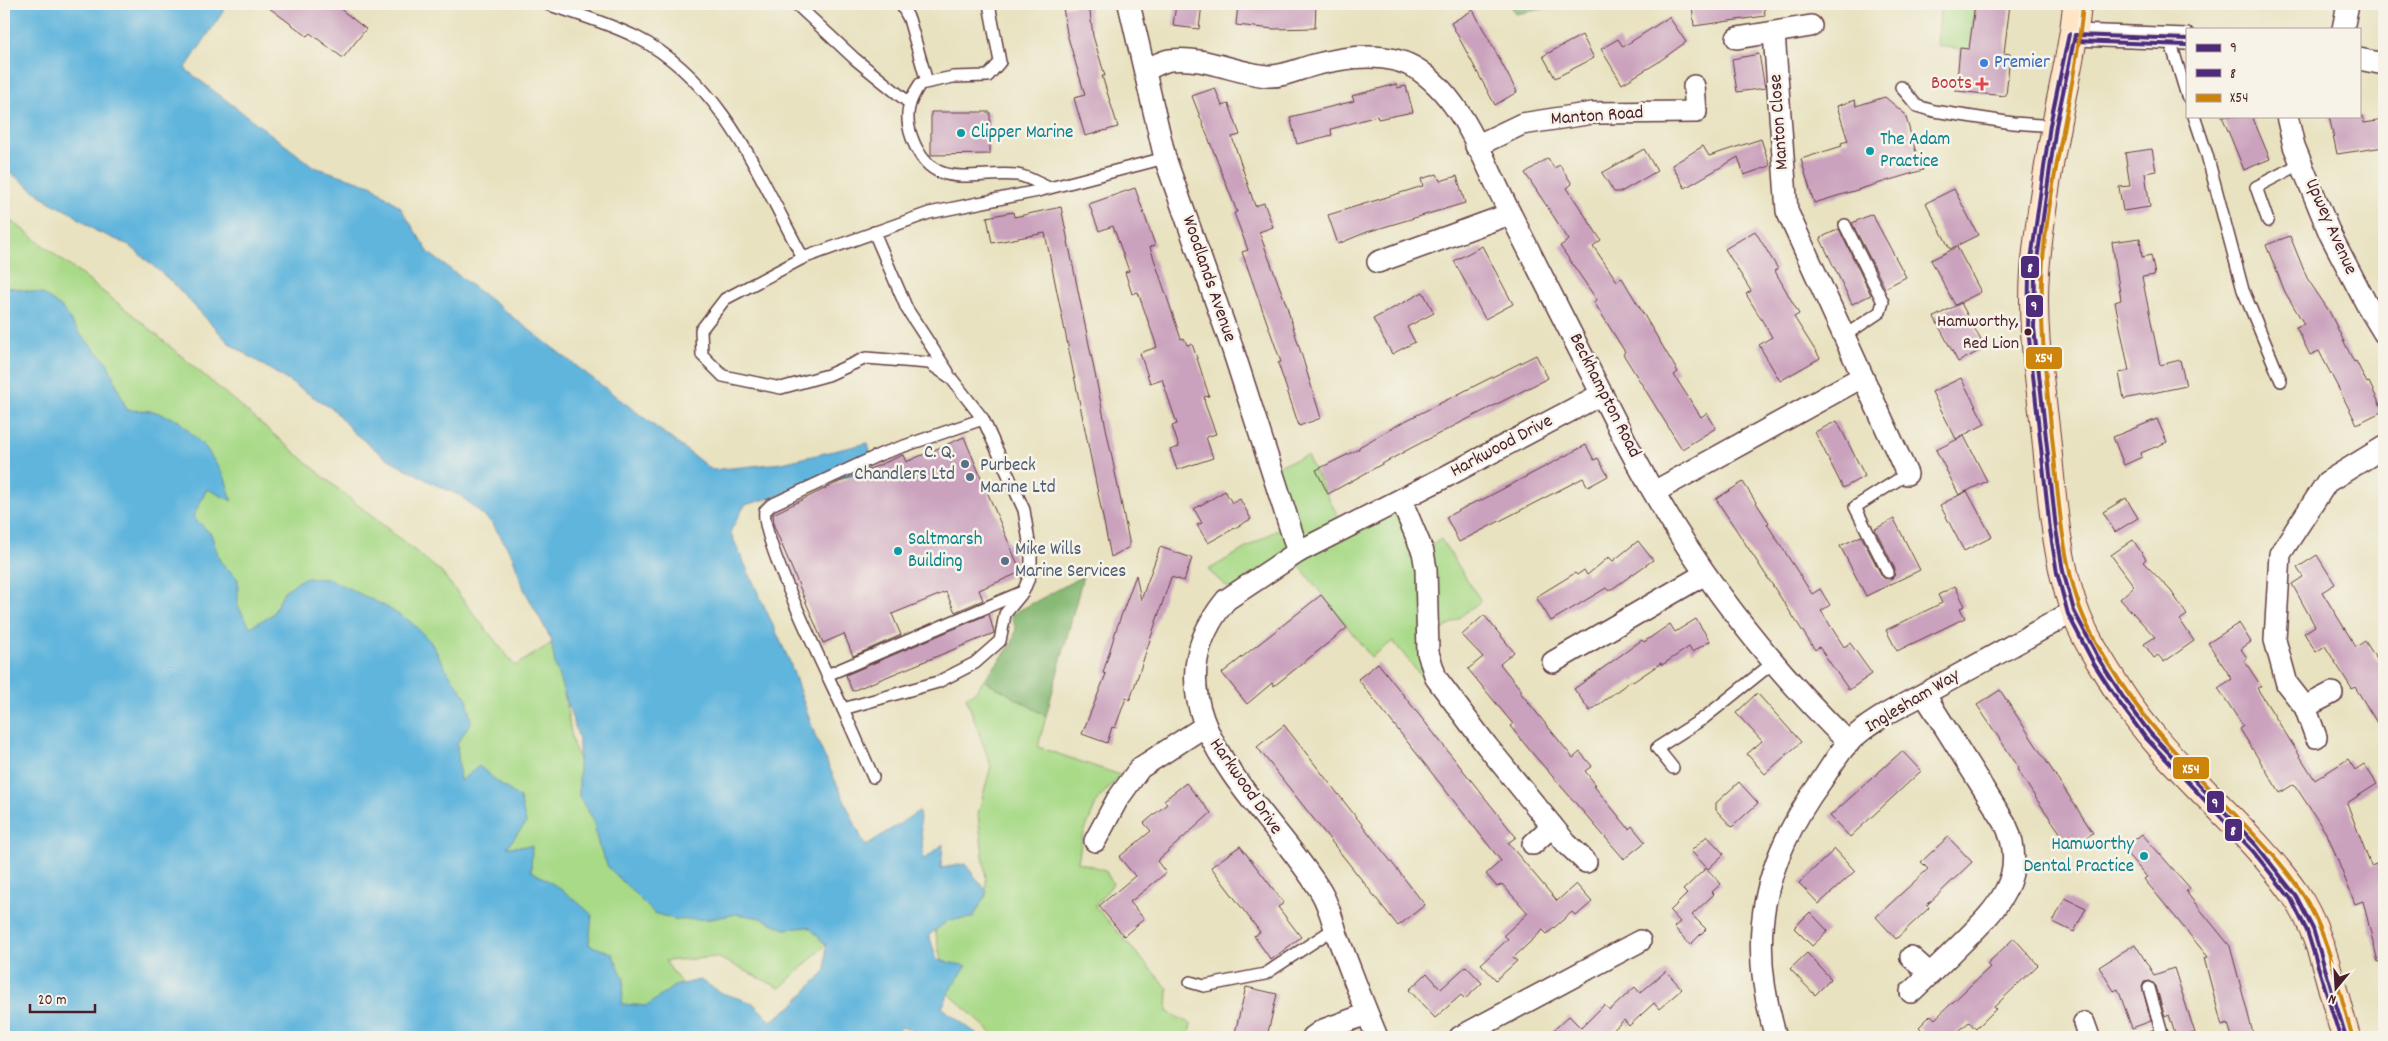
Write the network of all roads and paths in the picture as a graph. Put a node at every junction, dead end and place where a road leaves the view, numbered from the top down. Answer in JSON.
{"nodes":[{"id":1,"x":547,"y":4,"type":"edge"},
{"id":2,"x":796,"y":4,"type":"edge"},
{"id":3,"x":901,"y":4,"type":"edge"},
{"id":4,"x":989,"y":4,"type":"edge"},
{"id":5,"x":1129,"y":4,"type":"edge"},
{"id":6,"x":2076,"y":4,"type":"edge"},
{"id":7,"x":2348,"y":4,"type":"edge"},
{"id":8,"x":1811,"y":26,"type":"dead end"},
{"id":9,"x":2343,"y":28,"type":"edge"},
{"id":10,"x":1774,"y":33,"type":"junction"},
{"id":11,"x":2075,"y":35,"type":"junction"},
{"id":12,"x":1737,"y":38,"type":"dead end"},
{"id":13,"x":2178,"y":38,"type":"edge"},
{"id":14,"x":2360,"y":59,"type":"edge"},
{"id":15,"x":2384,"y":64,"type":"edge"},
{"id":16,"x":1145,"y":70,"type":"junction"},
{"id":17,"x":927,"y":82,"type":"junction"},
{"id":18,"x":1694,"y":86,"type":"dead end"},
{"id":19,"x":1901,"y":87,"type":"dead end"},
{"id":20,"x":2186,"y":90,"type":"edge"},
{"id":21,"x":908,"y":102,"type":"junction"},
{"id":22,"x":2195,"y":118,"type":"edge"},
{"id":23,"x":2287,"y":118,"type":"edge"},
{"id":24,"x":2056,"y":126,"type":"junction"},
{"id":25,"x":1476,"y":146,"type":"junction"},
{"id":26,"x":1165,"y":158,"type":"junction"},
{"id":27,"x":2302,"y":163,"type":"junction"},
{"id":28,"x":1049,"y":188,"type":"junction"},
{"id":29,"x":1510,"y":214,"type":"junction"},
{"id":30,"x":2268,"y":221,"type":"dead end"},
{"id":31,"x":1845,"y":225,"type":"dead end"},
{"id":32,"x":874,"y":232,"type":"junction"},
{"id":33,"x":803,"y":258,"type":"junction"},
{"id":34,"x":1378,"y":262,"type":"dead end"},
{"id":35,"x":2384,"y":333,"type":"edge"},
{"id":36,"x":1844,"y":336,"type":"junction"},
{"id":37,"x":1862,"y":377,"type":"junction"},
{"id":38,"x":951,"y":378,"type":"junction"},
{"id":39,"x":2281,"y":381,"type":"dead end"},
{"id":40,"x":1602,"y":394,"type":"junction"},
{"id":41,"x":983,"y":419,"type":"junction"},
{"id":42,"x":2384,"y":447,"type":"edge"},
{"id":43,"x":1907,"y":474,"type":"joint"},
{"id":44,"x":1654,"y":492,"type":"junction"},
{"id":45,"x":1402,"y":500,"type":"junction"},
{"id":46,"x":1298,"y":552,"type":"junction"},
{"id":47,"x":1888,"y":572,"type":"dead end"},
{"id":48,"x":1705,"y":574,"type":"junction"},
{"id":49,"x":1024,"y":592,"type":"junction"},
{"id":50,"x":2074,"y":611,"type":"junction"},
{"id":51,"x":1553,"y":662,"type":"dead end"},
{"id":52,"x":1774,"y":662,"type":"junction"},
{"id":53,"x":828,"y":675,"type":"junction"},
{"id":54,"x":2332,"y":693,"type":"dead end"},
{"id":55,"x":1924,"y":694,"type":"junction"},
{"id":56,"x":2305,"y":707,"type":"junction"},
{"id":57,"x":843,"y":709,"type":"junction"},
{"id":58,"x":1205,"y":726,"type":"junction"},
{"id":59,"x":2316,"y":738,"type":"dead end"},
{"id":60,"x":1848,"y":742,"type":"junction"},
{"id":61,"x":1673,"y":768,"type":"dead end"},
{"id":62,"x":873,"y":777,"type":"dead end"},
{"id":63,"x":1552,"y":826,"type":"junction"},
{"id":64,"x":1095,"y":841,"type":"dead end"},
{"id":65,"x":1533,"y":844,"type":"dead end"},
{"id":66,"x":1586,"y":862,"type":"dead end"},
{"id":67,"x":1335,"y":928,"type":"junction"},
{"id":68,"x":1640,"y":941,"type":"dead end"},
{"id":69,"x":1911,"y":957,"type":"dead end"},
{"id":70,"x":1930,"y":974,"type":"junction"},
{"id":71,"x":1190,"y":982,"type":"dead end"},
{"id":72,"x":2149,"y":988,"type":"dead end"},
{"id":73,"x":1911,"y":992,"type":"dead end"},
{"id":74,"x":1367,"y":1014,"type":"junction"},
{"id":75,"x":1313,"y":1037,"type":"edge"},
{"id":76,"x":1377,"y":1037,"type":"edge"},
{"id":77,"x":1460,"y":1037,"type":"edge"},
{"id":78,"x":1776,"y":1037,"type":"edge"},
{"id":79,"x":2152,"y":1037,"type":"edge"},
{"id":80,"x":2346,"y":1037,"type":"edge"}],
"edges":[{"from":1,"to":33,"type":"lane"},
{"from":2,"to":21,"type":"lane"},
{"from":3,"to":17,"type":"lane"},
{"from":4,"to":17,"type":"lane"},
{"from":5,"to":16,"type":"street","name":"Woodlands Avenue"},
{"from":6,"to":11,"type":"main road"},
{"from":7,"to":9,"type":"street"},
{"from":8,"to":10,"type":"street"},
{"from":10,"to":12,"type":"street"},
{"from":10,"to":36,"type":"street","name":"Manton Close"},
{"from":11,"to":13,"type":"street"},
{"from":11,"to":24,"type":"main road"},
{"from":13,"to":20,"type":"lane"},
{"from":14,"to":15,"type":"street"},
{"from":16,"to":25,"type":"street","name":"Beckhampton Road"},
{"from":16,"to":26,"type":"street","name":"Woodlands Avenue"},
{"from":17,"to":21,"type":"lane"},
{"from":18,"to":25,"type":"street","name":"Manton Road"},
{"from":19,"to":24,"type":"lane"},
{"from":21,"to":28,"type":"lane"},
{"from":22,"to":39,"type":"lane"},
{"from":23,"to":27,"type":"street","name":"Upwey Avenue"},
{"from":24,"to":50,"type":"main road"},
{"from":25,"to":29,"type":"street","name":"Beckhampton Road"},
{"from":26,"to":28,"type":"lane"},
{"from":26,"to":46,"type":"street","name":"Woodlands Avenue"},
{"from":27,"to":30,"type":"lane"},
{"from":27,"to":35,"type":"street","name":"Upwey Avenue"},
{"from":28,"to":32,"type":"lane"},
{"from":29,"to":34,"type":"street"},
{"from":29,"to":40,"type":"street","name":"Beckhampton Road"},
{"from":31,"to":36,"type":"lane"},
{"from":32,"to":33,"type":"lane"},
{"from":32,"to":38,"type":"lane"},
{"from":33,"to":38,"type":"lane"},
{"from":36,"to":37,"type":"street"},
{"from":37,"to":43,"type":"street"},
{"from":37,"to":44,"type":"street"},
{"from":38,"to":41,"type":"lane"},
{"from":40,"to":44,"type":"street","name":"Beckhampton Road"},
{"from":40,"to":45,"type":"street","name":"Harkwood Drive"},
{"from":41,"to":49,"type":"lane"},
{"from":41,"to":53,"type":"lane"},
{"from":42,"to":56,"type":"street"},
{"from":43,"to":47,"type":"lane"},
{"from":44,"to":48,"type":"street","name":"Beckhampton Road"},
{"from":45,"to":46,"type":"street","name":"Harkwood Drive"},
{"from":45,"to":63,"type":"street"},
{"from":46,"to":58,"type":"street","name":"Harkwood Drive"},
{"from":48,"to":51,"type":"street"},
{"from":48,"to":52,"type":"street","name":"Beckhampton Road"},
{"from":49,"to":53,"type":"lane"},
{"from":49,"to":57,"type":"lane"},
{"from":50,"to":55,"type":"street","name":"Inglesham Way"},
{"from":50,"to":80,"type":"main road"},
{"from":52,"to":60,"type":"street","name":"Beckhampton Road"},
{"from":52,"to":61,"type":"lane"},
{"from":53,"to":57,"type":"lane"},
{"from":54,"to":56,"type":"street"},
{"from":55,"to":60,"type":"street","name":"Inglesham Way"},
{"from":55,"to":70,"type":"street"},
{"from":56,"to":59,"type":"street"},
{"from":57,"to":62,"type":"lane"},
{"from":58,"to":64,"type":"street"},
{"from":58,"to":67,"type":"street","name":"Harkwood Drive"},
{"from":60,"to":78,"type":"street","name":"Inglesham Way"},
{"from":63,"to":65,"type":"street"},
{"from":63,"to":66,"type":"street"},
{"from":67,"to":71,"type":"lane"},
{"from":67,"to":74,"type":"street","name":"Harkwood Drive"},
{"from":68,"to":77,"type":"street"},
{"from":69,"to":70,"type":"street"},
{"from":70,"to":73,"type":"street"},
{"from":72,"to":79,"type":"lane"},
{"from":74,"to":75,"type":"street"},
{"from":74,"to":76,"type":"street","name":"Harkwood Drive"}]}
